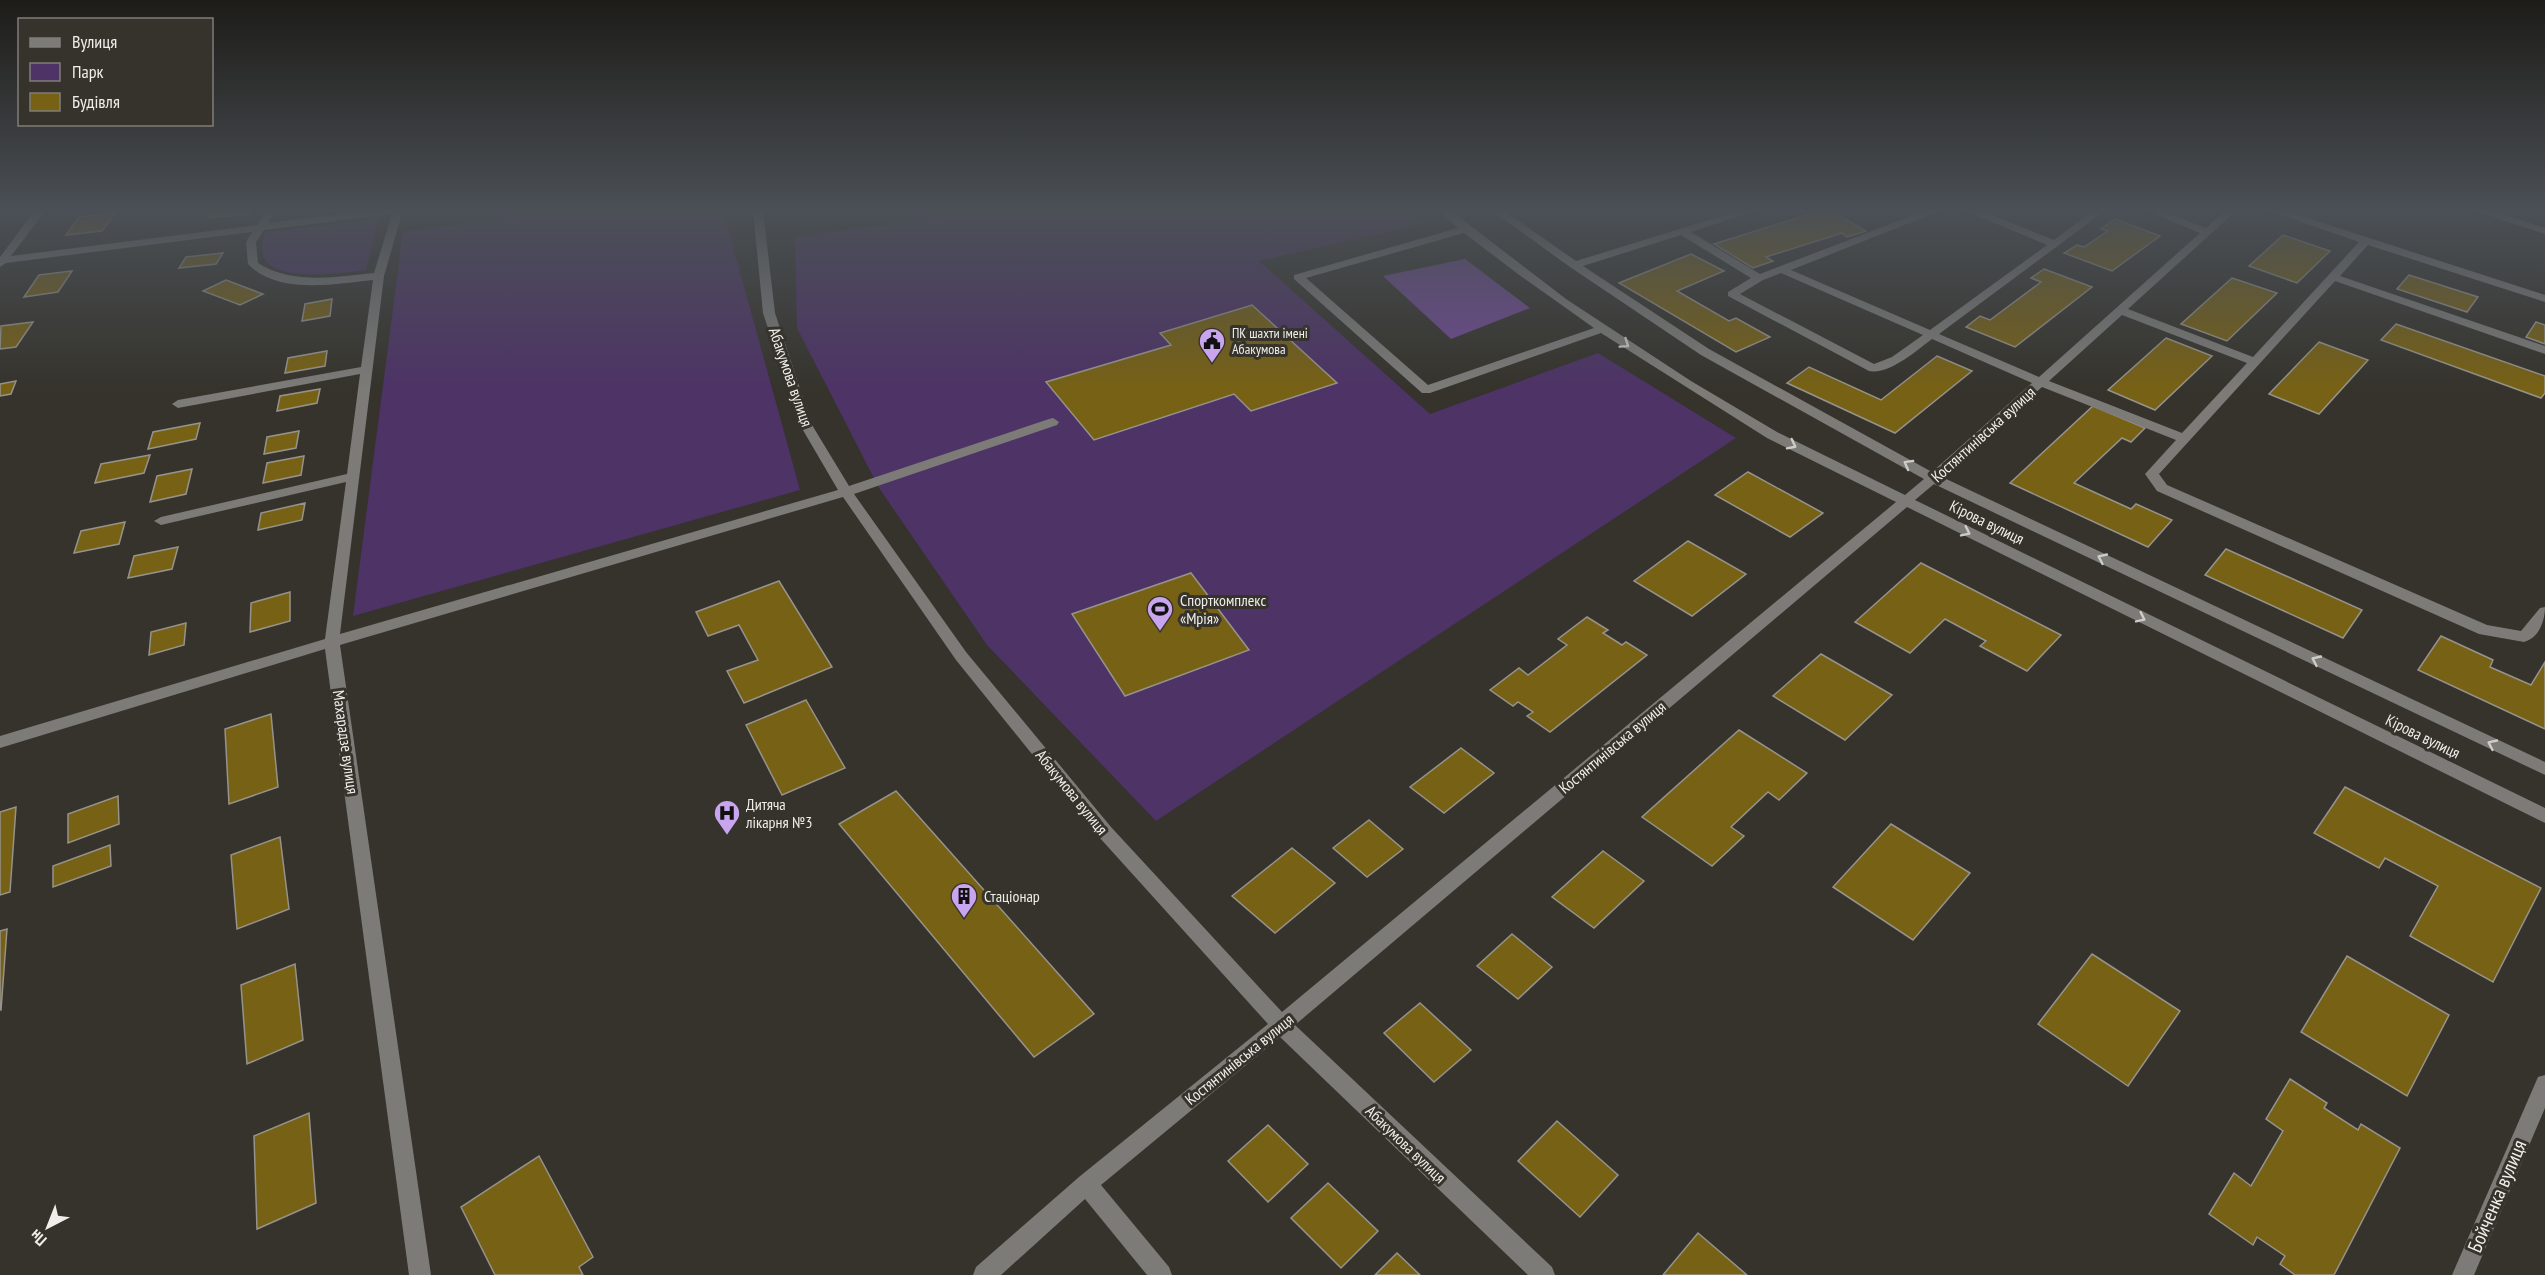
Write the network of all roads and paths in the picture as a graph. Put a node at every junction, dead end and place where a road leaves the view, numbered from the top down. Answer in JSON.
{"nodes":[{"id":1,"x":259,"y":270,"type":"edge"},
{"id":2,"x":381,"y":270,"type":"edge"},
{"id":3,"x":764,"y":270,"type":"edge"},
{"id":4,"x":1324,"y":270,"type":"edge"},
{"id":5,"x":1518,"y":270,"type":"edge"},
{"id":6,"x":1581,"y":270,"type":"edge"},
{"id":7,"x":1745,"y":270,"type":"edge"},
{"id":8,"x":1782,"y":270,"type":"joint"},
{"id":9,"x":2020,"y":270,"type":"edge"},
{"id":10,"x":2166,"y":270,"type":"edge"},
{"id":11,"x":2340,"y":270,"type":"edge"},
{"id":12,"x":2454,"y":270,"type":"edge"},
{"id":13,"x":379,"y":276,"type":"junction"},
{"id":14,"x":2333,"y":277,"type":"junction"},
{"id":15,"x":1759,"y":278,"type":"junction"},
{"id":16,"x":2545,"y":299,"type":"edge"},
{"id":17,"x":2120,"y":310,"type":"junction"},
{"id":18,"x":1602,"y":329,"type":"junction"},
{"id":19,"x":1929,"y":335,"type":"junction"},
{"id":20,"x":2545,"y":350,"type":"edge"},
{"id":21,"x":2255,"y":362,"type":"junction"},
{"id":22,"x":365,"y":370,"type":"junction"},
{"id":23,"x":2041,"y":382,"type":"junction"},
{"id":24,"x":178,"y":404,"type":"dead end"},
{"id":25,"x":1053,"y":422,"type":"dead end"},
{"id":26,"x":2185,"y":438,"type":"junction"},
{"id":27,"x":352,"y":477,"type":"junction"},
{"id":28,"x":1933,"y":478,"type":"junction"},
{"id":29,"x":846,"y":492,"type":"junction"},
{"id":30,"x":1905,"y":502,"type":"junction"},
{"id":31,"x":161,"y":521,"type":"dead end"},
{"id":32,"x":2545,"y":614,"type":"edge"},
{"id":33,"x":332,"y":642,"type":"junction"},
{"id":34,"x":0,"y":742,"type":"edge"},
{"id":35,"x":2545,"y":769,"type":"edge"},
{"id":36,"x":2545,"y":816,"type":"edge"},
{"id":37,"x":1281,"y":1025,"type":"junction"},
{"id":38,"x":2545,"y":1084,"type":"edge"},
{"id":39,"x":1086,"y":1184,"type":"junction"},
{"id":40,"x":420,"y":1275,"type":"edge"},
{"id":41,"x":984,"y":1275,"type":"edge"},
{"id":42,"x":1161,"y":1275,"type":"edge"},
{"id":43,"x":1544,"y":1275,"type":"edge"},
{"id":44,"x":2463,"y":1275,"type":"edge"}],
"edges":[{"from":1,"to":13,"type":"street"},
{"from":2,"to":13,"type":"street","name":"Махарадзе вулиця"},
{"from":3,"to":29,"type":"street","name":"Абакумова вулиця"},
{"from":4,"to":18,"type":"street"},
{"from":5,"to":18,"type":"street","name":"Кірова вулиця"},
{"from":28,"to":6,"type":"street","name":"Кірова вулиця","one_way":true},
{"from":7,"to":15,"type":"street"},
{"from":8,"to":15,"type":"street"},
{"from":8,"to":19,"type":"street"},
{"from":9,"to":19,"type":"street"},
{"from":10,"to":17,"type":"street","name":"Костянтинівська вулиця"},
{"from":11,"to":14,"type":"street"},
{"from":12,"to":16,"type":"street"},
{"from":13,"to":22,"type":"street","name":"Махарадзе вулиця"},
{"from":14,"to":20,"type":"street"},
{"from":14,"to":21,"type":"street"},
{"from":15,"to":19,"type":"street"},
{"from":17,"to":21,"type":"street"},
{"from":17,"to":23,"type":"street","name":"Костянтинівська вулиця"},
{"from":18,"to":30,"type":"street","name":"Кірова вулиця","one_way":true},
{"from":19,"to":23,"type":"street"},
{"from":21,"to":26,"type":"street"},
{"from":22,"to":24,"type":"street"},
{"from":22,"to":27,"type":"street","name":"Махарадзе вулиця"},
{"from":23,"to":26,"type":"street"},
{"from":23,"to":28,"type":"street","name":"Костянтинівська вулиця"},
{"from":25,"to":29,"type":"street"},
{"from":26,"to":32,"type":"street"},
{"from":27,"to":31,"type":"street"},
{"from":27,"to":33,"type":"street","name":"Махарадзе вулиця"},
{"from":28,"to":30,"type":"street","name":"Костянтинівська вулиця"},
{"from":35,"to":28,"type":"street","name":"Кірова вулиця","one_way":true},
{"from":29,"to":33,"type":"street"},
{"from":29,"to":37,"type":"street","name":"Абакумова вулиця"},
{"from":30,"to":36,"type":"street","name":"Кірова вулиця","one_way":true},
{"from":30,"to":37,"type":"street","name":"Костянтинівська вулиця"},
{"from":33,"to":34,"type":"street"},
{"from":33,"to":40,"type":"street","name":"Махарадзе вулиця"},
{"from":37,"to":39,"type":"street","name":"Костянтинівська вулиця"},
{"from":37,"to":43,"type":"street","name":"Абакумова вулиця"},
{"from":38,"to":44,"type":"street","name":"Бойченка вулиця"},
{"from":39,"to":41,"type":"street","name":"Костянтинівська вулиця"},
{"from":39,"to":42,"type":"street"}]}
